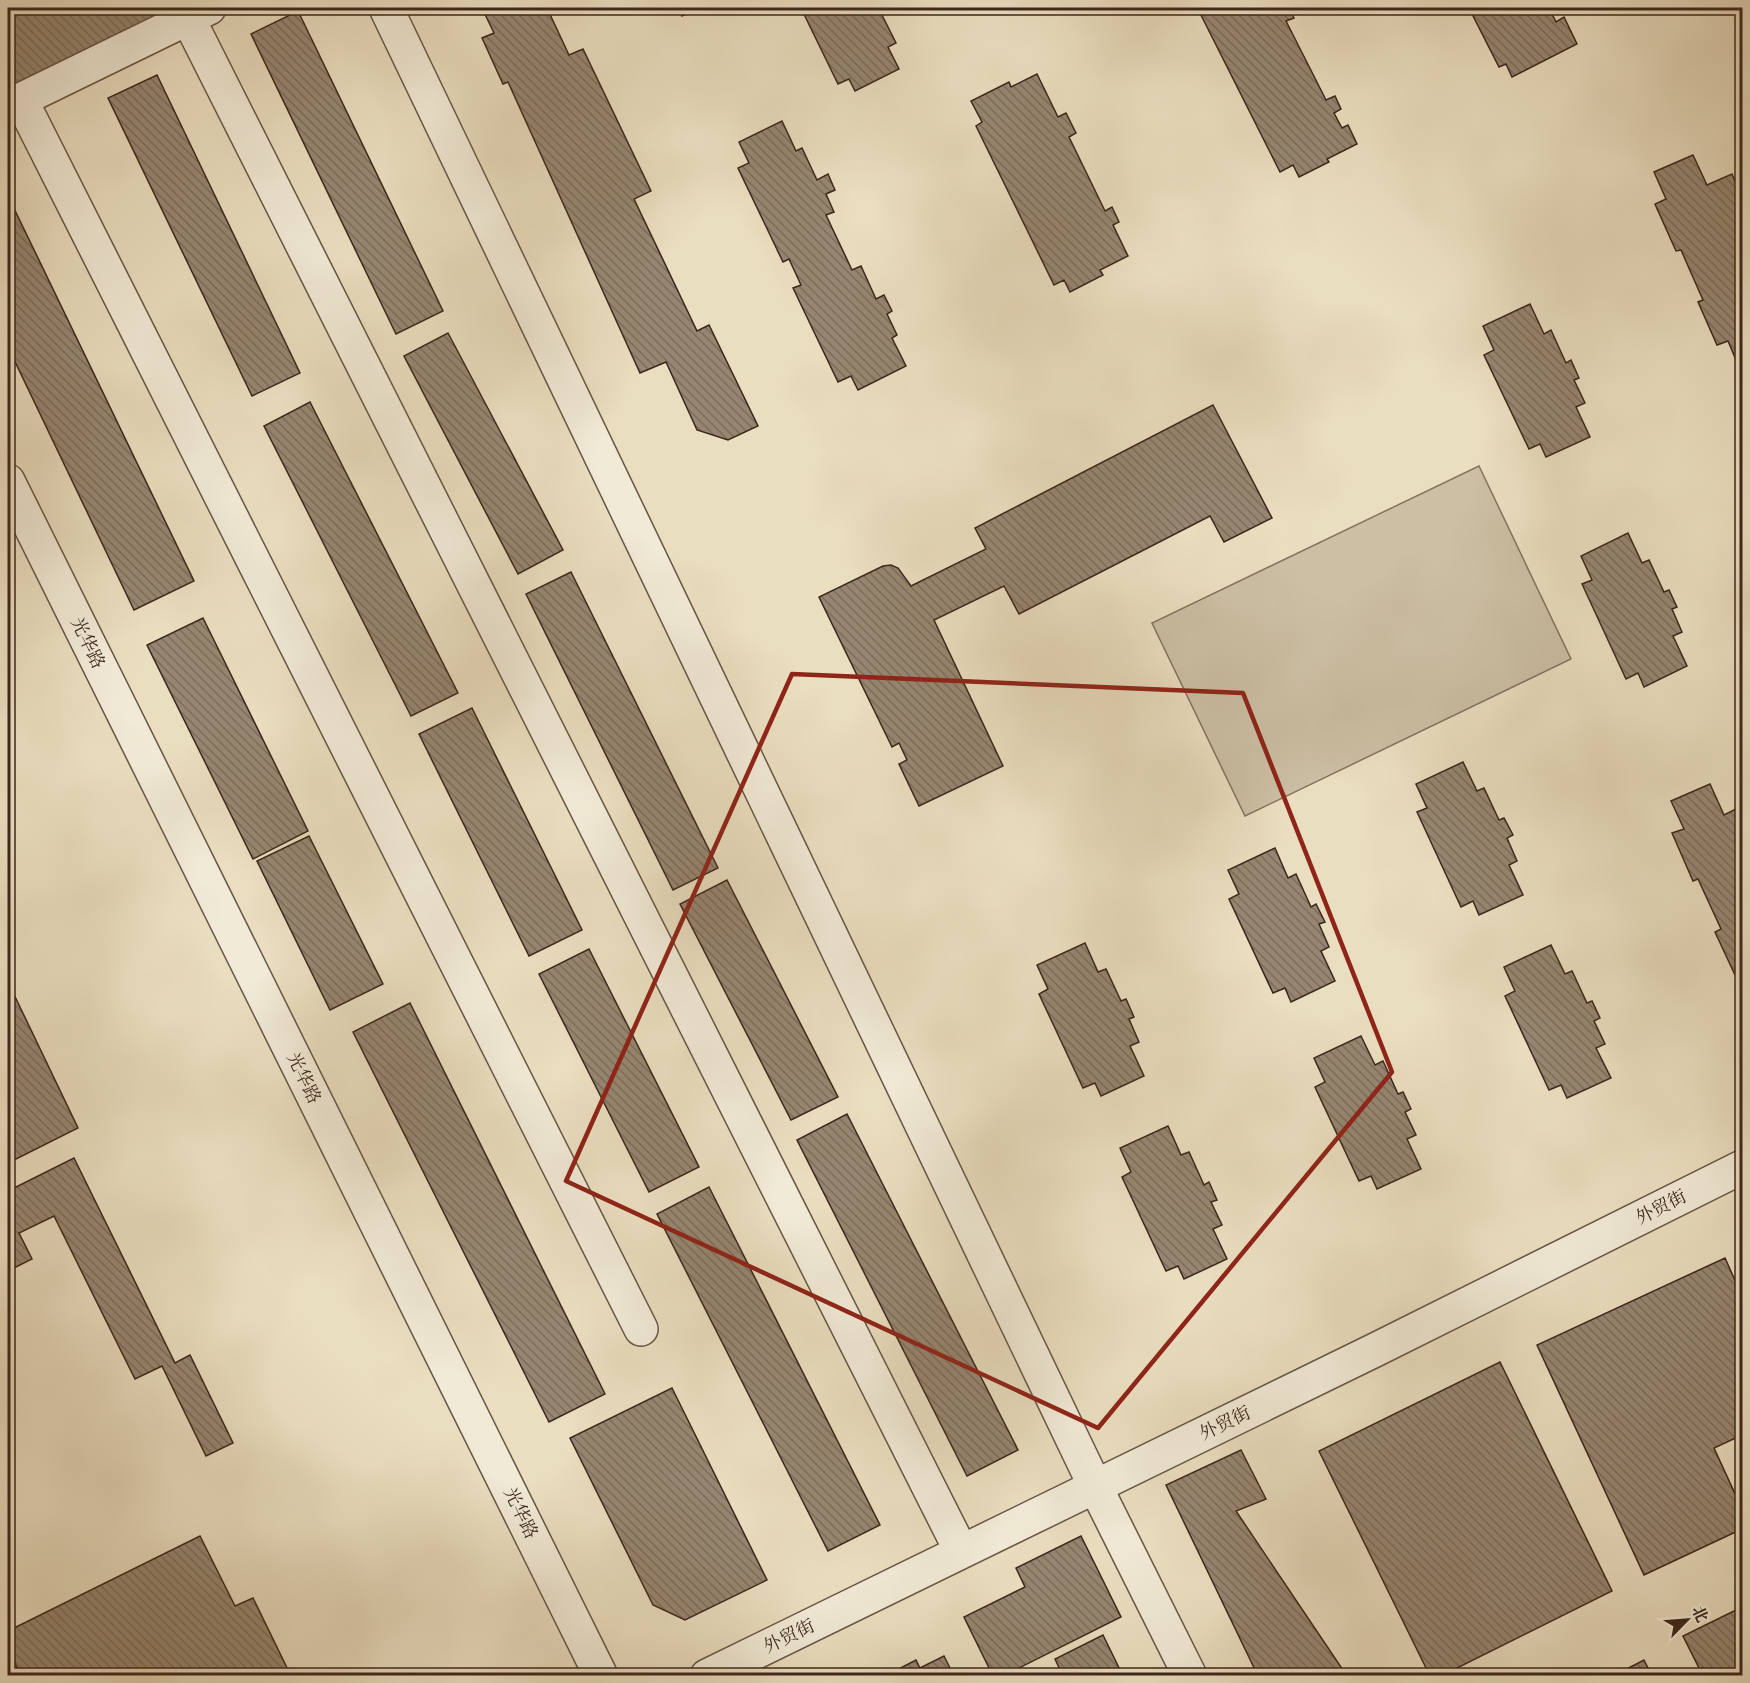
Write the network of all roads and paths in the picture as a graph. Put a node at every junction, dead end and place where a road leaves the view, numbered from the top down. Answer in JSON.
{"nodes":[{"id":1,"x":386,"y":8,"type":"edge"},
{"id":2,"x":198,"y":13,"type":"edge"},
{"id":3,"x":14,"y":103,"type":"edge"},
{"id":4,"x":8,"y":481,"type":"edge"},
{"id":5,"x":1743,"y":1167,"type":"edge"},
{"id":6,"x":641,"y":1329,"type":"dead end"},
{"id":7,"x":1095,"y":1486,"type":"junction"},
{"id":8,"x":961,"y":1551,"type":"junction"},
{"id":9,"x":601,"y":1676,"type":"edge"},
{"id":10,"x":707,"y":1676,"type":"edge"},
{"id":11,"x":1190,"y":1676,"type":"edge"}],
"edges":[{"from":1,"to":7,"type":"street"},
{"from":2,"to":3,"type":"street"},
{"from":2,"to":8,"type":"street"},
{"from":3,"to":6,"type":"street"},
{"from":4,"to":9,"type":"street","name":"光华路"},
{"from":5,"to":7,"type":"street","name":"外贸街"},
{"from":7,"to":8,"type":"street","name":"外贸街"},
{"from":7,"to":11,"type":"street"},
{"from":8,"to":10,"type":"street","name":"外贸街"}]}
